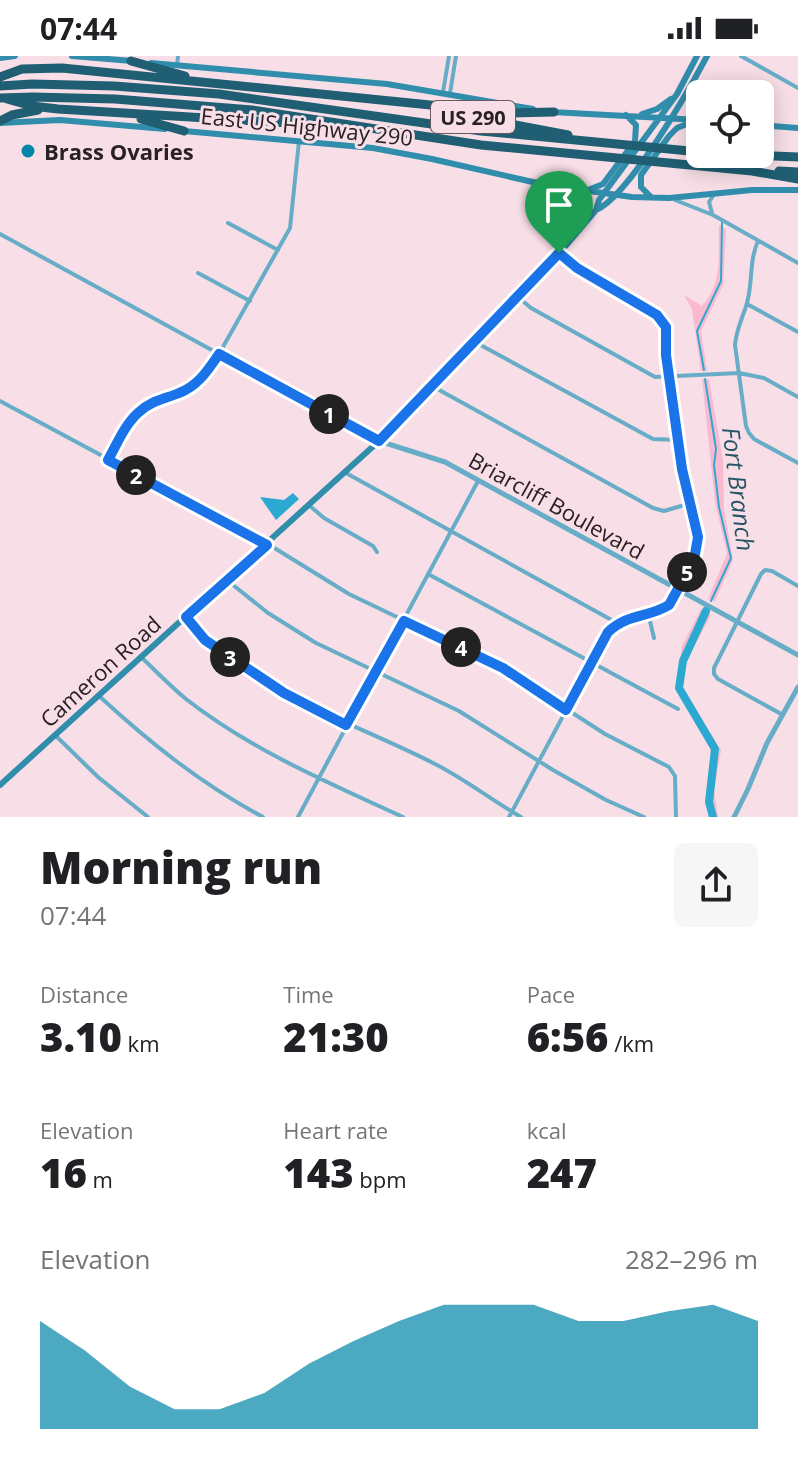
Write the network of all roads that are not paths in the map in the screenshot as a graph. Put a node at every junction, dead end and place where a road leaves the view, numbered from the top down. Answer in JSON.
{"nodes":[{"id":1,"x":15,"y":56,"type":"edge"},
{"id":2,"x":72,"y":56,"type":"edge"},
{"id":3,"x":171,"y":56,"type":"edge"},
{"id":4,"x":178,"y":56,"type":"edge"},
{"id":5,"x":449,"y":56,"type":"edge"},
{"id":6,"x":456,"y":56,"type":"edge"},
{"id":7,"x":697,"y":56,"type":"edge"},
{"id":8,"x":707,"y":56,"type":"edge"},
{"id":9,"x":741,"y":56,"type":"edge"},
{"id":10,"x":7,"y":57,"type":"edge"},
{"id":11,"x":0,"y":59,"type":"edge"},
{"id":12,"x":131,"y":61,"type":"junction"},
{"id":13,"x":174,"y":65,"type":"junction"},
{"id":14,"x":0,"y":77,"type":"edge"},
{"id":15,"x":695,"y":80,"type":"edge"},
{"id":16,"x":0,"y":86,"type":"edge"},
{"id":17,"x":798,"y":88,"type":"edge"},
{"id":18,"x":447,"y":93,"type":"junction"},
{"id":19,"x":677,"y":94,"type":"junction"},
{"id":20,"x":686,"y":94,"type":"edge"},
{"id":21,"x":346,"y":96,"type":"junction"},
{"id":22,"x":33,"y":97,"type":"junction"},
{"id":23,"x":0,"y":98,"type":"edge"},
{"id":24,"x":253,"y":98,"type":"junction"},
{"id":25,"x":58,"y":109,"type":"junction"},
{"id":26,"x":554,"y":112,"type":"junction"},
{"id":27,"x":626,"y":115,"type":"junction"},
{"id":28,"x":637,"y":115,"type":"junction"},
{"id":29,"x":661,"y":117,"type":"junction"},
{"id":30,"x":671,"y":118,"type":"junction"},
{"id":31,"x":686,"y":118,"type":"edge"},
{"id":32,"x":16,"y":121,"type":"junction"},
{"id":33,"x":0,"y":122,"type":"edge"},
{"id":34,"x":686,"y":125,"type":"edge"},
{"id":35,"x":774,"y":126,"type":"edge"},
{"id":36,"x":798,"y":128,"type":"edge"},
{"id":37,"x":0,"y":129,"type":"edge"},
{"id":38,"x":184,"y":131,"type":"junction"},
{"id":39,"x":395,"y":132,"type":"junction"},
{"id":40,"x":299,"y":141,"type":"junction"},
{"id":41,"x":598,"y":143,"type":"junction"},
{"id":42,"x":686,"y":151,"type":"edge"},
{"id":43,"x":774,"y":156,"type":"edge"},
{"id":44,"x":798,"y":157,"type":"edge"},
{"id":45,"x":752,"y":171,"type":"junction"},
{"id":46,"x":798,"y":172,"type":"edge"},
{"id":47,"x":798,"y":179,"type":"edge"},
{"id":48,"x":546,"y":185,"type":"junction"},
{"id":49,"x":798,"y":190,"type":"edge"},
{"id":50,"x":585,"y":191,"type":"junction"},
{"id":51,"x":716,"y":193,"type":"junction"},
{"id":52,"x":604,"y":194,"type":"junction"},
{"id":53,"x":615,"y":196,"type":"junction"},
{"id":54,"x":632,"y":197,"type":"junction"},
{"id":55,"x":653,"y":198,"type":"junction"},
{"id":56,"x":669,"y":198,"type":"junction"},
{"id":57,"x":604,"y":206,"type":"junction"},
{"id":58,"x":596,"y":210,"type":"junction"},
{"id":59,"x":713,"y":215,"type":"junction"},
{"id":60,"x":228,"y":223,"type":"dead end"},
{"id":61,"x":0,"y":234,"type":"edge"},
{"id":62,"x":573,"y":238,"type":"junction"},
{"id":63,"x":758,"y":241,"type":"junction"},
{"id":64,"x":278,"y":250,"type":"junction"},
{"id":65,"x":559,"y":253,"type":"junction"},
{"id":66,"x":798,"y":263,"type":"edge"},
{"id":67,"x":198,"y":273,"type":"dead end"},
{"id":68,"x":518,"y":297,"type":"junction"},
{"id":69,"x":250,"y":301,"type":"junction"},
{"id":70,"x":747,"y":304,"type":"junction"},
{"id":71,"x":798,"y":332,"type":"edge"},
{"id":72,"x":475,"y":342,"type":"junction"},
{"id":73,"x":219,"y":354,"type":"junction"},
{"id":74,"x":739,"y":373,"type":"junction"},
{"id":75,"x":669,"y":377,"type":"junction"},
{"id":76,"x":432,"y":386,"type":"junction"},
{"id":77,"x":798,"y":397,"type":"edge"},
{"id":78,"x":0,"y":401,"type":"edge"},
{"id":79,"x":679,"y":440,"type":"junction"},
{"id":80,"x":379,"y":441,"type":"junction"},
{"id":81,"x":108,"y":460,"type":"junction"},
{"id":82,"x":798,"y":463,"type":"edge"},
{"id":83,"x":346,"y":473,"type":"junction"},
{"id":84,"x":479,"y":480,"type":"junction"},
{"id":85,"x":689,"y":503,"type":"junction"},
{"id":86,"x":310,"y":506,"type":"junction"},
{"id":87,"x":451,"y":531,"type":"junction"},
{"id":88,"x":267,"y":545,"type":"junction"},
{"id":89,"x":377,"y":552,"type":"dead end"},
{"id":90,"x":428,"y":574,"type":"junction"},
{"id":91,"x":228,"y":581,"type":"junction"},
{"id":92,"x":798,"y":586,"type":"edge"},
{"id":93,"x":678,"y":589,"type":"junction"},
{"id":94,"x":648,"y":613,"type":"junction"},
{"id":95,"x":186,"y":617,"type":"junction"},
{"id":96,"x":404,"y":621,"type":"junction"},
{"id":97,"x":737,"y":622,"type":"junction"},
{"id":98,"x":618,"y":623,"type":"junction"},
{"id":99,"x":654,"y":638,"type":"dead end"},
{"id":100,"x":798,"y":655,"type":"edge"},
{"id":101,"x":141,"y":657,"type":"junction"},
{"id":102,"x":591,"y":663,"type":"junction"},
{"id":103,"x":376,"y":673,"type":"junction"},
{"id":104,"x":798,"y":687,"type":"edge"},
{"id":105,"x":98,"y":695,"type":"junction"},
{"id":106,"x":678,"y":709,"type":"dead end"},
{"id":107,"x":566,"y":710,"type":"junction"},
{"id":108,"x":783,"y":715,"type":"junction"},
{"id":109,"x":346,"y":725,"type":"junction"},
{"id":110,"x":55,"y":735,"type":"junction"},
{"id":111,"x":537,"y":760,"type":"junction"},
{"id":112,"x":318,"y":778,"type":"junction"},
{"id":113,"x":0,"y":785,"type":"edge"},
{"id":114,"x":510,"y":814,"type":"edge"},
{"id":115,"x":148,"y":817,"type":"edge"},
{"id":116,"x":263,"y":817,"type":"edge"},
{"id":117,"x":298,"y":817,"type":"edge"},
{"id":118,"x":403,"y":817,"type":"edge"},
{"id":119,"x":521,"y":817,"type":"edge"},
{"id":120,"x":644,"y":817,"type":"edge"},
{"id":121,"x":676,"y":817,"type":"edge"},
{"id":122,"x":734,"y":817,"type":"edge"}],
"edges":[{"from":1,"to":10,"type":"main road"},
{"from":2,"to":12,"type":"main road"},
{"from":3,"to":13,"type":"street"},
{"from":4,"to":13,"type":"street"},
{"from":5,"to":18,"type":"street"},
{"from":6,"to":18,"type":"street"},
{"from":7,"to":19,"type":"main road","name":"Cameron Road"},
{"from":8,"to":15,"type":"main road","name":"Cameron Road"},
{"from":9,"to":17,"type":"street"},
{"from":10,"to":11,"type":"main road"},
{"from":12,"to":13,"type":"main road"},
{"from":12,"to":24,"type":"highway"},
{"from":13,"to":18,"type":"main road"},
{"from":14,"to":21,"type":"highway","number":"US 290"},
{"from":16,"to":24,"type":"highway"},
{"from":18,"to":26,"type":"main road"},
{"from":19,"to":28,"type":"main road"},
{"from":19,"to":29,"type":"main road","name":"Cameron Road"},
{"from":20,"to":30,"type":"main road","name":"Cameron Road"},
{"from":21,"to":26,"type":"highway"},
{"from":21,"to":41,"type":"highway","number":"US 290"},
{"from":22,"to":23,"type":"highway"},
{"from":22,"to":38,"type":"highway"},
{"from":22,"to":39,"type":"highway"},
{"from":23,"to":25,"type":"highway"},
{"from":24,"to":41,"type":"highway"},
{"from":25,"to":33,"type":"highway","number":"US 290"},
{"from":25,"to":39,"type":"highway","number":"US 290"},
{"from":26,"to":27,"type":"main road"},
{"from":27,"to":28,"type":"main road"},
{"from":27,"to":50,"type":"main road"},
{"from":28,"to":29,"type":"main road"},
{"from":29,"to":30,"type":"main road"},
{"from":29,"to":52,"type":"main road","name":"Cameron Road"},
{"from":30,"to":31,"type":"main road"},
{"from":30,"to":53,"type":"main road","name":"Cameron Road"},
{"from":32,"to":33,"type":"main road","name":"East US Highway 290"},
{"from":32,"to":37,"type":"main road"},
{"from":32,"to":38,"type":"main road","name":"East US Highway 290"},
{"from":34,"to":55,"type":"main road"},
{"from":35,"to":36,"type":"main road"},
{"from":38,"to":40,"type":"main road","name":"East US Highway 290"},
{"from":39,"to":45,"type":"highway","number":"US 290"},
{"from":40,"to":48,"type":"main road","name":"East US Highway 290"},
{"from":40,"to":64,"type":"street"},
{"from":41,"to":42,"type":"highway","number":"US 290"},
{"from":43,"to":44,"type":"highway"},
{"from":45,"to":46,"type":"highway","number":"US 290"},
{"from":45,"to":47,"type":"highway"},
{"from":48,"to":50,"type":"main road","name":"East US Highway 290"},
{"from":48,"to":62,"type":"main road"},
{"from":49,"to":51,"type":"main road","name":"East US Highway 290"},
{"from":50,"to":52,"type":"main road","name":"East US Highway 290"},
{"from":51,"to":56,"type":"main road","name":"East US Highway 290"},
{"from":51,"to":59,"type":"street"},
{"from":52,"to":53,"type":"main road","name":"East US Highway 290"},
{"from":52,"to":58,"type":"main road","name":"Cameron Road"},
{"from":53,"to":54,"type":"main road","name":"East US Highway 290"},
{"from":53,"to":57,"type":"main road","name":"Cameron Road"},
{"from":54,"to":55,"type":"main road","name":"East US Highway 290"},
{"from":54,"to":57,"type":"main road"},
{"from":55,"to":56,"type":"main road","name":"East US Highway 290"},
{"from":56,"to":59,"type":"street"},
{"from":57,"to":58,"type":"main road","name":"Cameron Road"},
{"from":58,"to":62,"type":"main road","name":"Cameron Road"},
{"from":59,"to":63,"type":"street"},
{"from":60,"to":64,"type":"street"},
{"from":61,"to":73,"type":"street"},
{"from":62,"to":65,"type":"main road","name":"Cameron Road"},
{"from":63,"to":66,"type":"street"},
{"from":63,"to":70,"type":"street"},
{"from":64,"to":69,"type":"street"},
{"from":65,"to":68,"type":"main road","name":"Cameron Road"},
{"from":65,"to":75,"type":"street"},
{"from":67,"to":69,"type":"street"},
{"from":68,"to":72,"type":"main road","name":"Cameron Road"},
{"from":68,"to":75,"type":"street"},
{"from":69,"to":73,"type":"street"},
{"from":70,"to":71,"type":"street"},
{"from":70,"to":74,"type":"street"},
{"from":72,"to":76,"type":"main road","name":"Cameron Road"},
{"from":72,"to":79,"type":"street"},
{"from":73,"to":80,"type":"street","name":"Briarcliff Boulevard"},
{"from":73,"to":81,"type":"street"},
{"from":74,"to":75,"type":"street"},
{"from":74,"to":77,"type":"street"},
{"from":74,"to":82,"type":"street"},
{"from":75,"to":79,"type":"street"},
{"from":76,"to":80,"type":"main road","name":"Cameron Road"},
{"from":76,"to":85,"type":"street"},
{"from":78,"to":81,"type":"street"},
{"from":79,"to":85,"type":"street"},
{"from":80,"to":83,"type":"main road","name":"Cameron Road"},
{"from":80,"to":84,"type":"street","name":"Briarcliff Boulevard"},
{"from":81,"to":88,"type":"street"},
{"from":83,"to":86,"type":"main road","name":"Cameron Road"},
{"from":83,"to":87,"type":"street"},
{"from":84,"to":87,"type":"street"},
{"from":84,"to":93,"type":"street","name":"Briarcliff Boulevard"},
{"from":85,"to":93,"type":"street"},
{"from":86,"to":88,"type":"main road","name":"Cameron Road"},
{"from":86,"to":89,"type":"street"},
{"from":87,"to":90,"type":"street"},
{"from":87,"to":98,"type":"street"},
{"from":88,"to":91,"type":"main road","name":"Cameron Road"},
{"from":88,"to":96,"type":"street"},
{"from":90,"to":96,"type":"street"},
{"from":90,"to":102,"type":"street"},
{"from":91,"to":95,"type":"main road","name":"Cameron Road"},
{"from":91,"to":103,"type":"street"},
{"from":92,"to":97,"type":"street"},
{"from":93,"to":94,"type":"street"},
{"from":93,"to":97,"type":"street","name":"Briarcliff Boulevard"},
{"from":94,"to":98,"type":"street"},
{"from":94,"to":99,"type":"street"},
{"from":95,"to":101,"type":"main road","name":"Cameron Road"},
{"from":95,"to":109,"type":"street"},
{"from":96,"to":103,"type":"street"},
{"from":96,"to":107,"type":"street"},
{"from":97,"to":100,"type":"street","name":"Briarcliff Boulevard"},
{"from":97,"to":108,"type":"street"},
{"from":98,"to":102,"type":"street"},
{"from":101,"to":105,"type":"main road","name":"Cameron Road"},
{"from":101,"to":112,"type":"street"},
{"from":102,"to":106,"type":"street"},
{"from":102,"to":107,"type":"street"},
{"from":103,"to":109,"type":"street"},
{"from":103,"to":111,"type":"street"},
{"from":104,"to":108,"type":"street"},
{"from":105,"to":110,"type":"main road","name":"Cameron Road"},
{"from":105,"to":116,"type":"street"},
{"from":107,"to":111,"type":"street"},
{"from":107,"to":121,"type":"street"},
{"from":108,"to":122,"type":"street"},
{"from":109,"to":112,"type":"street"},
{"from":109,"to":114,"type":"street"},
{"from":110,"to":113,"type":"main road","name":"Cameron Road"},
{"from":110,"to":115,"type":"street"},
{"from":111,"to":114,"type":"street"},
{"from":111,"to":120,"type":"street"},
{"from":112,"to":117,"type":"street"},
{"from":112,"to":118,"type":"street"},
{"from":114,"to":119,"type":"street"}]}
